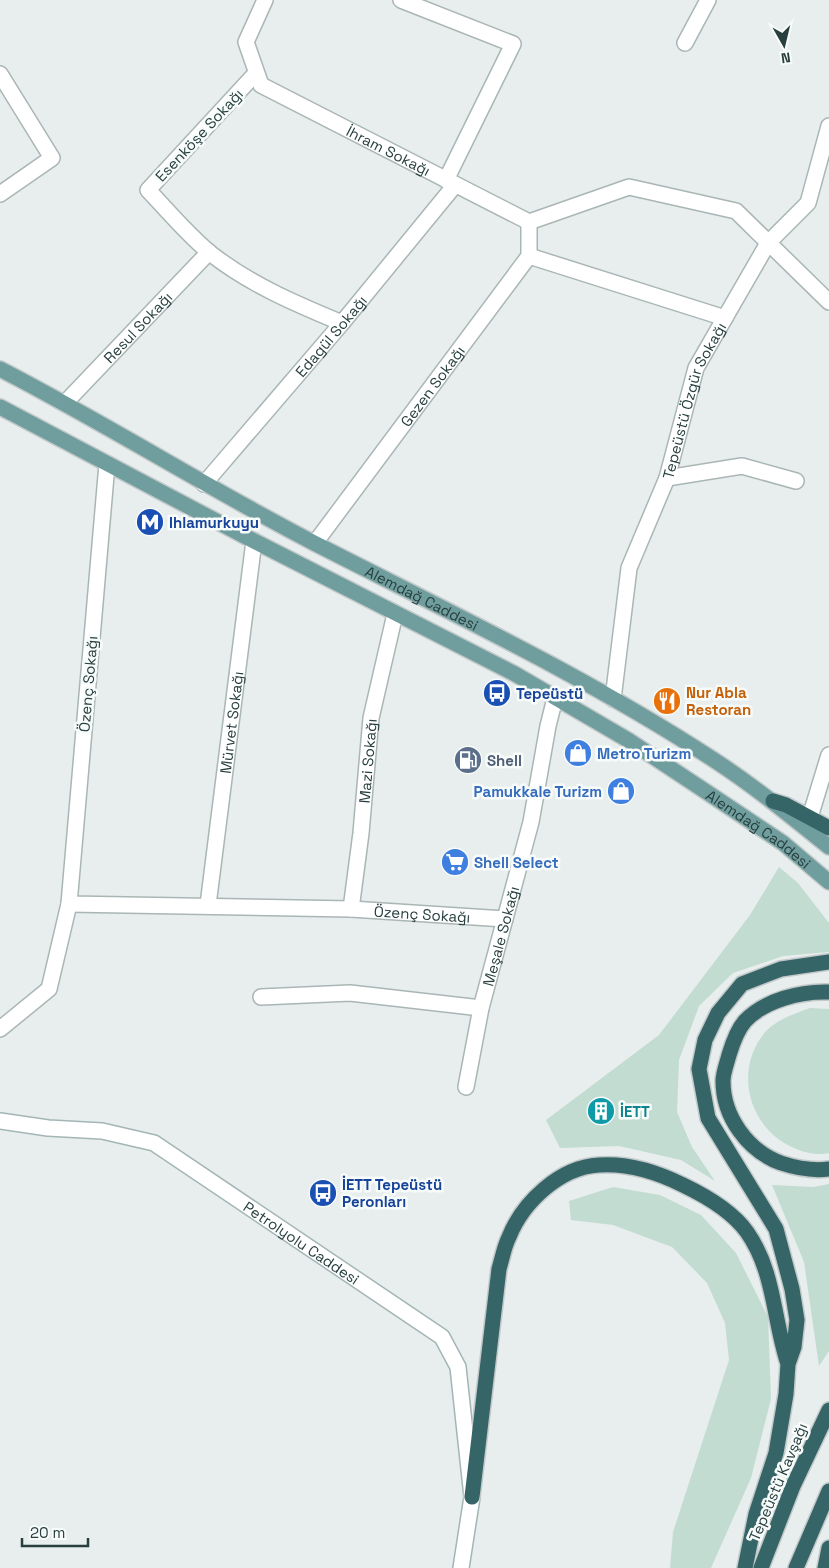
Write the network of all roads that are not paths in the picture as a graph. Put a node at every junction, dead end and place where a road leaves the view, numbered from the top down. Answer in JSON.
{"nodes":[{"id":1,"x":265,"y":0,"type":"edge"},
{"id":2,"x":401,"y":0,"type":"edge"},
{"id":3,"x":708,"y":0,"type":"edge"},
{"id":4,"x":685,"y":44,"type":"dead end"},
{"id":5,"x":256,"y":73,"type":"junction"},
{"id":6,"x":0,"y":74,"type":"edge"},
{"id":7,"x":829,"y":126,"type":"edge"},
{"id":8,"x":451,"y":182,"type":"junction"},
{"id":9,"x":0,"y":194,"type":"edge"},
{"id":10,"x":529,"y":222,"type":"junction"},
{"id":11,"x":768,"y":243,"type":"junction"},
{"id":12,"x":209,"y":252,"type":"junction"},
{"id":13,"x":528,"y":256,"type":"junction"},
{"id":14,"x":829,"y":302,"type":"edge"},
{"id":15,"x":724,"y":318,"type":"junction"},
{"id":16,"x":342,"y":323,"type":"junction"},
{"id":17,"x":0,"y":370,"type":"edge"},
{"id":18,"x":65,"y":403,"type":"junction"},
{"id":19,"x":0,"y":407,"type":"edge"},
{"id":20,"x":107,"y":464,"type":"junction"},
{"id":21,"x":667,"y":478,"type":"junction"},
{"id":22,"x":796,"y":481,"type":"dead end"},
{"id":23,"x":204,"y":484,"type":"junction"},
{"id":24,"x":254,"y":541,"type":"junction"},
{"id":25,"x":315,"y":544,"type":"junction"},
{"id":26,"x":395,"y":614,"type":"junction"},
{"id":27,"x":555,"y":698,"type":"junction"},
{"id":28,"x":613,"y":699,"type":"junction"},
{"id":29,"x":829,"y":755,"type":"edge"},
{"id":30,"x":773,"y":801,"type":"junction"},
{"id":31,"x":810,"y":817,"type":"junction"},
{"id":32,"x":829,"y":828,"type":"edge"},
{"id":33,"x":829,"y":847,"type":"edge"},
{"id":34,"x":829,"y":882,"type":"edge"},
{"id":35,"x":69,"y":904,"type":"junction"},
{"id":36,"x":208,"y":905,"type":"junction"},
{"id":37,"x":351,"y":909,"type":"junction"},
{"id":38,"x":505,"y":919,"type":"junction"},
{"id":39,"x":829,"y":962,"type":"edge"},
{"id":40,"x":829,"y":992,"type":"edge"},
{"id":41,"x":261,"y":997,"type":"dead end"},
{"id":42,"x":481,"y":1008,"type":"junction"},
{"id":43,"x":0,"y":1029,"type":"edge"},
{"id":44,"x":466,"y":1087,"type":"dead end"},
{"id":45,"x":0,"y":1121,"type":"edge"},
{"id":46,"x":829,"y":1169,"type":"edge"},
{"id":47,"x":788,"y":1364,"type":"junction"},
{"id":48,"x":829,"y":1410,"type":"edge"},
{"id":49,"x":829,"y":1492,"type":"edge"},
{"id":50,"x":472,"y":1497,"type":"junction"},
{"id":51,"x":829,"y":1548,"type":"edge"},
{"id":52,"x":462,"y":1568,"type":"edge"},
{"id":53,"x":745,"y":1568,"type":"edge"},
{"id":54,"x":761,"y":1568,"type":"edge"},
{"id":55,"x":796,"y":1568,"type":"edge"},
{"id":56,"x":826,"y":1568,"type":"edge"}],
"edges":[{"from":1,"to":5,"type":"street"},
{"from":2,"to":8,"type":"street","name":"Edagül Sokağı"},
{"from":3,"to":4,"type":"street"},
{"from":5,"to":8,"type":"street","name":"İhram Sokağı"},
{"from":5,"to":12,"type":"street","name":"Esenköşe Sokağı"},
{"from":6,"to":9,"type":"street"},
{"from":7,"to":11,"type":"street","name":"Tepeüstü Özgür Sokağı"},
{"from":8,"to":10,"type":"street","name":"İhram Sokağı"},
{"from":8,"to":16,"type":"street","name":"Edagül Sokağı"},
{"from":10,"to":11,"type":"street"},
{"from":10,"to":13,"type":"street"},
{"from":11,"to":14,"type":"street"},
{"from":11,"to":15,"type":"street","name":"Tepeüstü Özgür Sokağı"},
{"from":12,"to":16,"type":"street","name":"Esenköşe Sokağı"},
{"from":12,"to":18,"type":"street","name":"Resul Sokağı"},
{"from":13,"to":15,"type":"street"},
{"from":13,"to":25,"type":"street","name":"Gezen Sokağı"},
{"from":15,"to":21,"type":"street","name":"Tepeüstü Özgür Sokağı"},
{"from":16,"to":23,"type":"street","name":"Edagül Sokağı"},
{"from":17,"to":18,"type":"main road","name":"Alemdağ Caddesi"},
{"from":18,"to":23,"type":"main road","name":"Alemdağ Caddesi"},
{"from":19,"to":20,"type":"main road","name":"Alemdağ Caddesi"},
{"from":20,"to":24,"type":"main road","name":"Alemdağ Caddesi"},
{"from":20,"to":35,"type":"street","name":"Özenç Sokağı"},
{"from":21,"to":22,"type":"street"},
{"from":21,"to":28,"type":"street","name":"Tepeüstü Özgür Sokağı"},
{"from":23,"to":25,"type":"main road","name":"Alemdağ Caddesi"},
{"from":24,"to":26,"type":"main road","name":"Alemdağ Caddesi"},
{"from":24,"to":36,"type":"street","name":"Mürvet Sokağı"},
{"from":25,"to":28,"type":"main road","name":"Alemdağ Caddesi"},
{"from":26,"to":27,"type":"main road","name":"Alemdağ Caddesi"},
{"from":26,"to":37,"type":"street","name":"Mazi Sokağı"},
{"from":27,"to":34,"type":"main road","name":"Alemdağ Caddesi"},
{"from":27,"to":38,"type":"street","name":"Meşale Sokağı"},
{"from":28,"to":30,"type":"main road","name":"Alemdağ Caddesi"},
{"from":29,"to":31,"type":"street"},
{"from":30,"to":31,"type":"highway"},
{"from":30,"to":33,"type":"main road","name":"Alemdağ Caddesi"},
{"from":31,"to":32,"type":"highway"},
{"from":35,"to":36,"type":"street","name":"Özenç Sokağı"},
{"from":35,"to":43,"type":"street","name":"Özenç Sokağı"},
{"from":36,"to":37,"type":"street","name":"Özenç Sokağı"},
{"from":37,"to":38,"type":"street","name":"Özenç Sokağı"},
{"from":38,"to":42,"type":"street","name":"Meşale Sokağı"},
{"from":39,"to":47,"type":"highway"},
{"from":40,"to":46,"type":"highway"},
{"from":41,"to":42,"type":"street"},
{"from":42,"to":44,"type":"street","name":"Meşale Sokağı"},
{"from":45,"to":50,"type":"street","name":"Petrolyolu Caddesi"},
{"from":47,"to":50,"type":"highway"},
{"from":47,"to":53,"type":"highway"},
{"from":48,"to":54,"type":"highway","name":"Tepeüstü Kavşağı"},
{"from":49,"to":55,"type":"highway"},
{"from":50,"to":52,"type":"street","name":"Petrolyolu Caddesi"},
{"from":51,"to":56,"type":"highway"}]}
